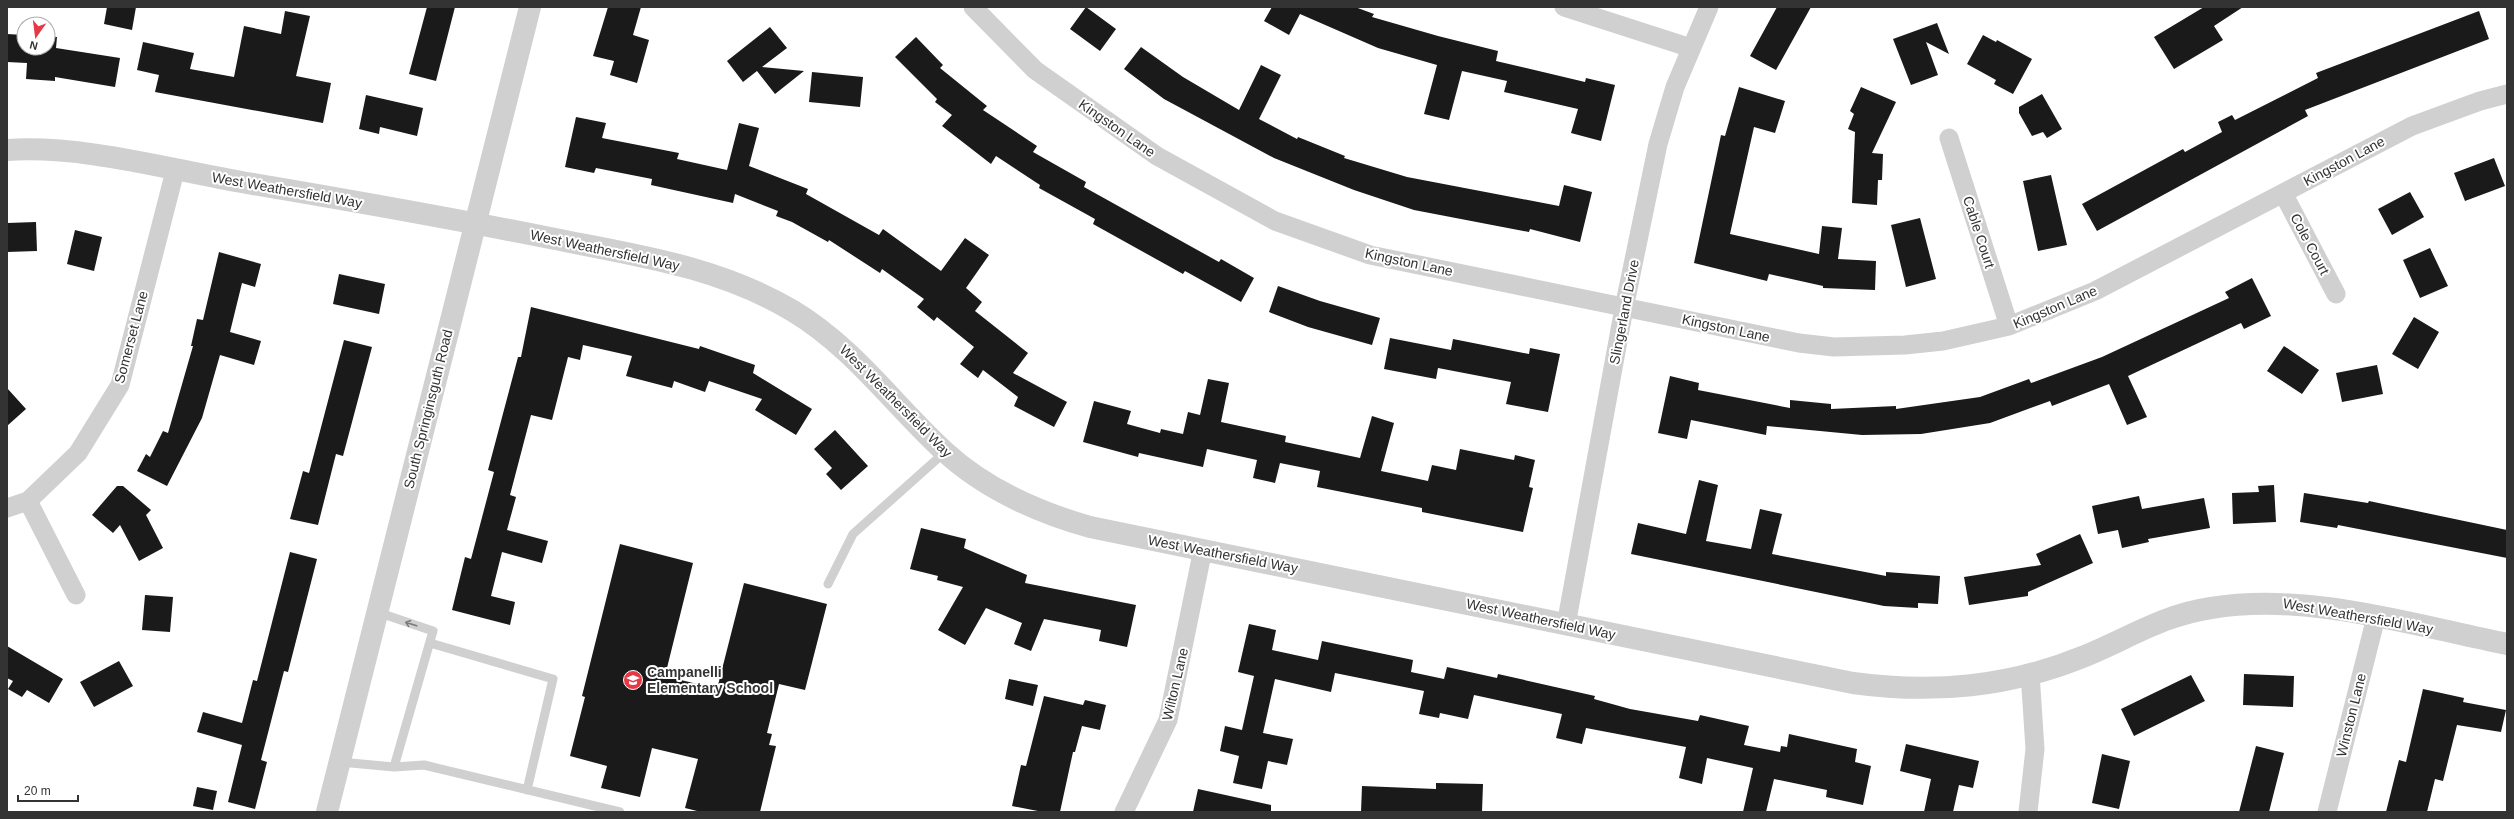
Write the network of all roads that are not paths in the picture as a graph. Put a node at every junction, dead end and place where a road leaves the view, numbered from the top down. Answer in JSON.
{"nodes":[{"id":1,"x":530,"y":7,"type":"edge"},
{"id":2,"x":973,"y":7,"type":"edge"},
{"id":3,"x":1564,"y":7,"type":"edge"},
{"id":4,"x":1709,"y":7,"type":"edge"},
{"id":5,"x":1691,"y":48,"type":"junction"},
{"id":6,"x":2507,"y":94,"type":"edge"},
{"id":7,"x":1949,"y":138,"type":"dead end"},
{"id":8,"x":7,"y":150,"type":"edge"},
{"id":9,"x":175,"y":171,"type":"junction"},
{"id":10,"x":2283,"y":193,"type":"junction"},
{"id":11,"x":475,"y":222,"type":"junction"},
{"id":12,"x":2336,"y":294,"type":"dead end"},
{"id":13,"x":1624,"y":308,"type":"junction"},
{"id":14,"x":2009,"y":326,"type":"junction"},
{"id":15,"x":945,"y":452,"type":"junction"},
{"id":16,"x":28,"y":501,"type":"junction"},
{"id":17,"x":7,"y":508,"type":"edge"},
{"id":18,"x":1203,"y":549,"type":"junction"},
{"id":19,"x":828,"y":584,"type":"dead end"},
{"id":20,"x":76,"y":595,"type":"dead end"},
{"id":21,"x":377,"y":612,"type":"junction"},
{"id":22,"x":2376,"y":617,"type":"junction"},
{"id":23,"x":1566,"y":625,"type":"junction"},
{"id":24,"x":430,"y":643,"type":"junction"},
{"id":25,"x":2507,"y":644,"type":"edge"},
{"id":26,"x":2030,"y":673,"type":"junction"},
{"id":27,"x":340,"y":762,"type":"junction"},
{"id":28,"x":394,"y":767,"type":"junction"},
{"id":29,"x":527,"y":790,"type":"junction"},
{"id":30,"x":327,"y":812,"type":"edge"},
{"id":31,"x":620,"y":812,"type":"edge"},
{"id":32,"x":1124,"y":812,"type":"edge"},
{"id":33,"x":2028,"y":812,"type":"edge"},
{"id":34,"x":2327,"y":812,"type":"edge"}],
"edges":[{"from":1,"to":11,"type":"street","name":"South Springinsguth Road"},
{"from":2,"to":13,"type":"street","name":"Kingston Lane"},
{"from":3,"to":5,"type":"street"},
{"from":4,"to":5,"type":"street","name":"Slingerland Drive"},
{"from":5,"to":13,"type":"street","name":"Slingerland Drive"},
{"from":6,"to":10,"type":"street","name":"Kingston Lane"},
{"from":7,"to":14,"type":"street","name":"Cable Court"},
{"from":8,"to":9,"type":"street","name":"West Weathersfield Way"},
{"from":9,"to":11,"type":"street","name":"West Weathersfield Way"},
{"from":9,"to":16,"type":"street","name":"Somerset Lane"},
{"from":10,"to":12,"type":"street","name":"Cole Court"},
{"from":10,"to":14,"type":"street","name":"Kingston Lane"},
{"from":11,"to":15,"type":"street","name":"West Weathersfield Way"},
{"from":11,"to":21,"type":"street","name":"South Springinsguth Road"},
{"from":13,"to":14,"type":"street","name":"Kingston Lane"},
{"from":13,"to":23,"type":"street","name":"Slingerland Drive"},
{"from":15,"to":18,"type":"street","name":"West Weathersfield Way"},
{"from":15,"to":19,"type":"lane"},
{"from":16,"to":17,"type":"street","name":"Somerset Lane"},
{"from":16,"to":20,"type":"street"},
{"from":18,"to":23,"type":"street","name":"West Weathersfield Way"},
{"from":18,"to":32,"type":"street","name":"Wilton Lane"},
{"from":24,"to":21,"type":"lane","one_way":true},
{"from":21,"to":27,"type":"street","name":"South Springinsguth Road"},
{"from":22,"to":25,"type":"street","name":"West Weathersfield Way"},
{"from":22,"to":26,"type":"street","name":"West Weathersfield Way"},
{"from":22,"to":34,"type":"street","name":"Winston Lane"},
{"from":23,"to":26,"type":"street","name":"West Weathersfield Way"},
{"from":24,"to":28,"type":"lane"},
{"from":24,"to":29,"type":"lane"},
{"from":26,"to":33,"type":"street"},
{"from":27,"to":28,"type":"lane"},
{"from":27,"to":30,"type":"street","name":"South Springinsguth Road"},
{"from":28,"to":29,"type":"lane"},
{"from":29,"to":31,"type":"lane"}]}
